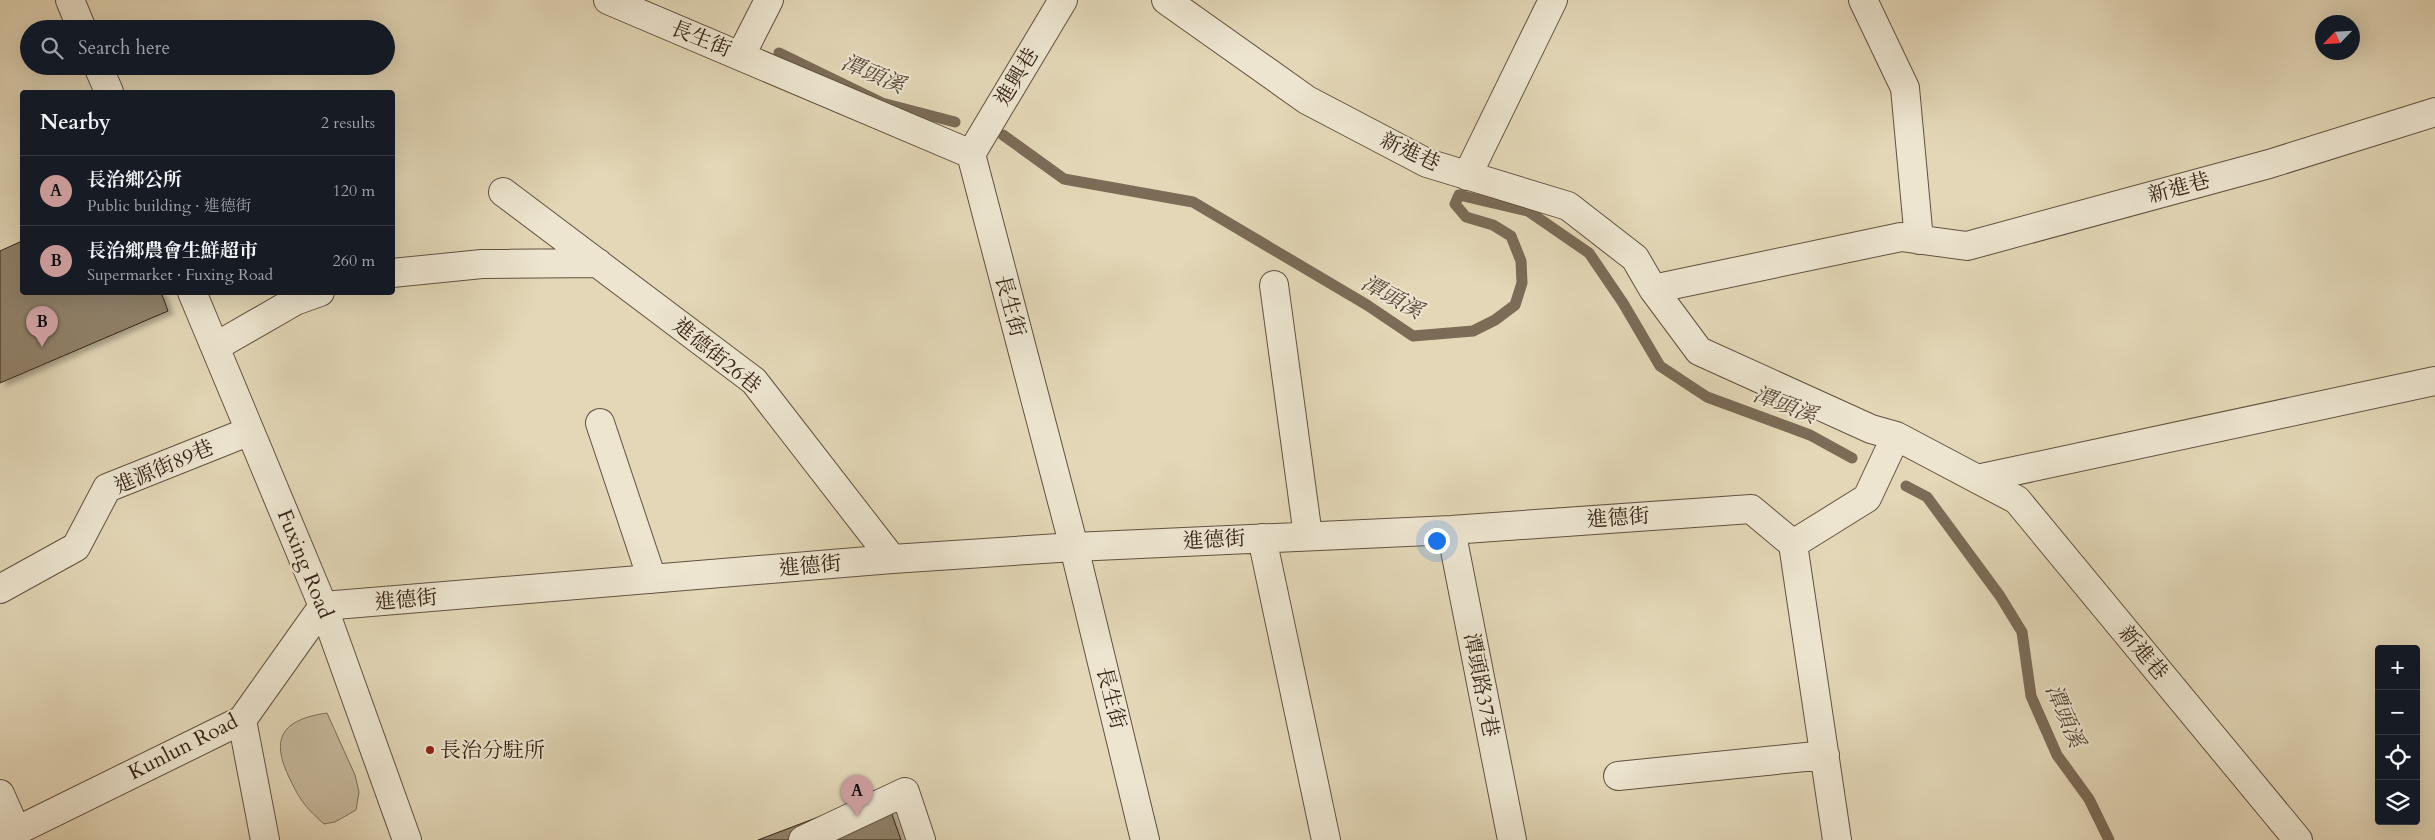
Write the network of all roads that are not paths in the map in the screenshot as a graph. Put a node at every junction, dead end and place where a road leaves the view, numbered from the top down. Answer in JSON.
{"nodes":[{"id":1,"x":70,"y":0,"type":"edge"},
{"id":2,"x":608,"y":0,"type":"edge"},
{"id":3,"x":769,"y":0,"type":"edge"},
{"id":4,"x":1063,"y":0,"type":"edge"},
{"id":5,"x":1166,"y":0,"type":"edge"},
{"id":6,"x":1553,"y":0,"type":"edge"},
{"id":7,"x":1863,"y":0,"type":"edge"},
{"id":8,"x":78,"y":20,"type":"edge"},
{"id":9,"x":741,"y":55,"type":"junction"},
{"id":10,"x":102,"y":75,"type":"edge"},
{"id":11,"x":108,"y":90,"type":"edge"},
{"id":12,"x":2435,"y":112,"type":"edge"},
{"id":13,"x":970,"y":154,"type":"junction"},
{"id":14,"x":1467,"y":176,"type":"junction"},
{"id":15,"x":503,"y":192,"type":"dead end"},
{"id":16,"x":1919,"y":240,"type":"junction"},
{"id":17,"x":598,"y":263,"type":"junction"},
{"id":18,"x":395,"y":273,"type":"edge"},
{"id":19,"x":1274,"y":285,"type":"dead end"},
{"id":20,"x":1653,"y":289,"type":"junction"},
{"id":21,"x":193,"y":295,"type":"edge"},
{"id":22,"x":312,"y":295,"type":"edge"},
{"id":23,"x":215,"y":347,"type":"junction"},
{"id":24,"x":2435,"y":381,"type":"edge"},
{"id":25,"x":600,"y":423,"type":"dead end"},
{"id":26,"x":250,"y":431,"type":"junction"},
{"id":27,"x":1896,"y":436,"type":"junction"},
{"id":28,"x":1977,"y":479,"type":"junction"},
{"id":29,"x":1450,"y":530,"type":"junction"},
{"id":30,"x":1308,"y":536,"type":"junction"},
{"id":31,"x":1262,"y":538,"type":"junction"},
{"id":32,"x":1794,"y":544,"type":"junction"},
{"id":33,"x":1074,"y":547,"type":"junction"},
{"id":34,"x":892,"y":559,"type":"junction"},
{"id":35,"x":652,"y":579,"type":"junction"},
{"id":36,"x":0,"y":589,"type":"edge"},
{"id":37,"x":323,"y":606,"type":"junction"},
{"id":38,"x":242,"y":720,"type":"junction"},
{"id":39,"x":1824,"y":755,"type":"junction"},
{"id":40,"x":1618,"y":776,"type":"dead end"},
{"id":41,"x":0,"y":794,"type":"edge"},
{"id":42,"x":8,"y":834,"type":"edge"},
{"id":43,"x":265,"y":840,"type":"edge"},
{"id":44,"x":407,"y":840,"type":"edge"},
{"id":45,"x":803,"y":840,"type":"edge"},
{"id":46,"x":922,"y":840,"type":"edge"},
{"id":47,"x":1145,"y":840,"type":"edge"},
{"id":48,"x":1326,"y":840,"type":"edge"},
{"id":49,"x":1512,"y":840,"type":"edge"},
{"id":50,"x":1837,"y":840,"type":"edge"},
{"id":51,"x":2298,"y":840,"type":"edge"}],
"edges":[{"from":1,"to":8,"type":"street"},
{"from":2,"to":9,"type":"street","name":"長生街"},
{"from":3,"to":9,"type":"street"},
{"from":4,"to":13,"type":"street","name":"進興巷"},
{"from":5,"to":14,"type":"street","name":"新進巷"},
{"from":6,"to":14,"type":"street"},
{"from":7,"to":16,"type":"street"},
{"from":9,"to":13,"type":"street","name":"長生街"},
{"from":10,"to":11,"type":"street"},
{"from":12,"to":16,"type":"street","name":"新進巷"},
{"from":13,"to":33,"type":"street","name":"長生街"},
{"from":14,"to":20,"type":"street","name":"新進巷"},
{"from":15,"to":17,"type":"street","name":"進德街26巷"},
{"from":16,"to":20,"type":"street","name":"新進巷"},
{"from":17,"to":18,"type":"street"},
{"from":17,"to":34,"type":"street","name":"進德街26巷"},
{"from":19,"to":30,"type":"street"},
{"from":20,"to":27,"type":"street","name":"新進巷"},
{"from":21,"to":23,"type":"street","name":"Fuxing Road"},
{"from":22,"to":23,"type":"street"},
{"from":23,"to":26,"type":"street","name":"Fuxing Road"},
{"from":24,"to":28,"type":"street"},
{"from":25,"to":35,"type":"street"},
{"from":26,"to":36,"type":"street","name":"進源街89巷"},
{"from":26,"to":37,"type":"street","name":"Fuxing Road"},
{"from":27,"to":28,"type":"street","name":"新進巷"},
{"from":27,"to":32,"type":"street"},
{"from":28,"to":51,"type":"street","name":"新進巷"},
{"from":29,"to":30,"type":"street","name":"進德街"},
{"from":29,"to":32,"type":"street","name":"進德街"},
{"from":29,"to":49,"type":"street","name":"潭頭路37巷"},
{"from":30,"to":31,"type":"street","name":"進德街"},
{"from":31,"to":33,"type":"street","name":"進德街"},
{"from":31,"to":48,"type":"street"},
{"from":32,"to":39,"type":"street"},
{"from":33,"to":34,"type":"street","name":"進德街"},
{"from":33,"to":47,"type":"street","name":"長生街"},
{"from":34,"to":35,"type":"street","name":"進德街"},
{"from":35,"to":37,"type":"street","name":"進德街"},
{"from":37,"to":38,"type":"street","name":"Kunlun Road"},
{"from":37,"to":44,"type":"street","name":"Fuxing Road"},
{"from":38,"to":42,"type":"street","name":"Kunlun Road"},
{"from":38,"to":43,"type":"street"},
{"from":39,"to":40,"type":"street"},
{"from":39,"to":50,"type":"street"},
{"from":41,"to":42,"type":"street"},
{"from":45,"to":46,"type":"street"}]}
